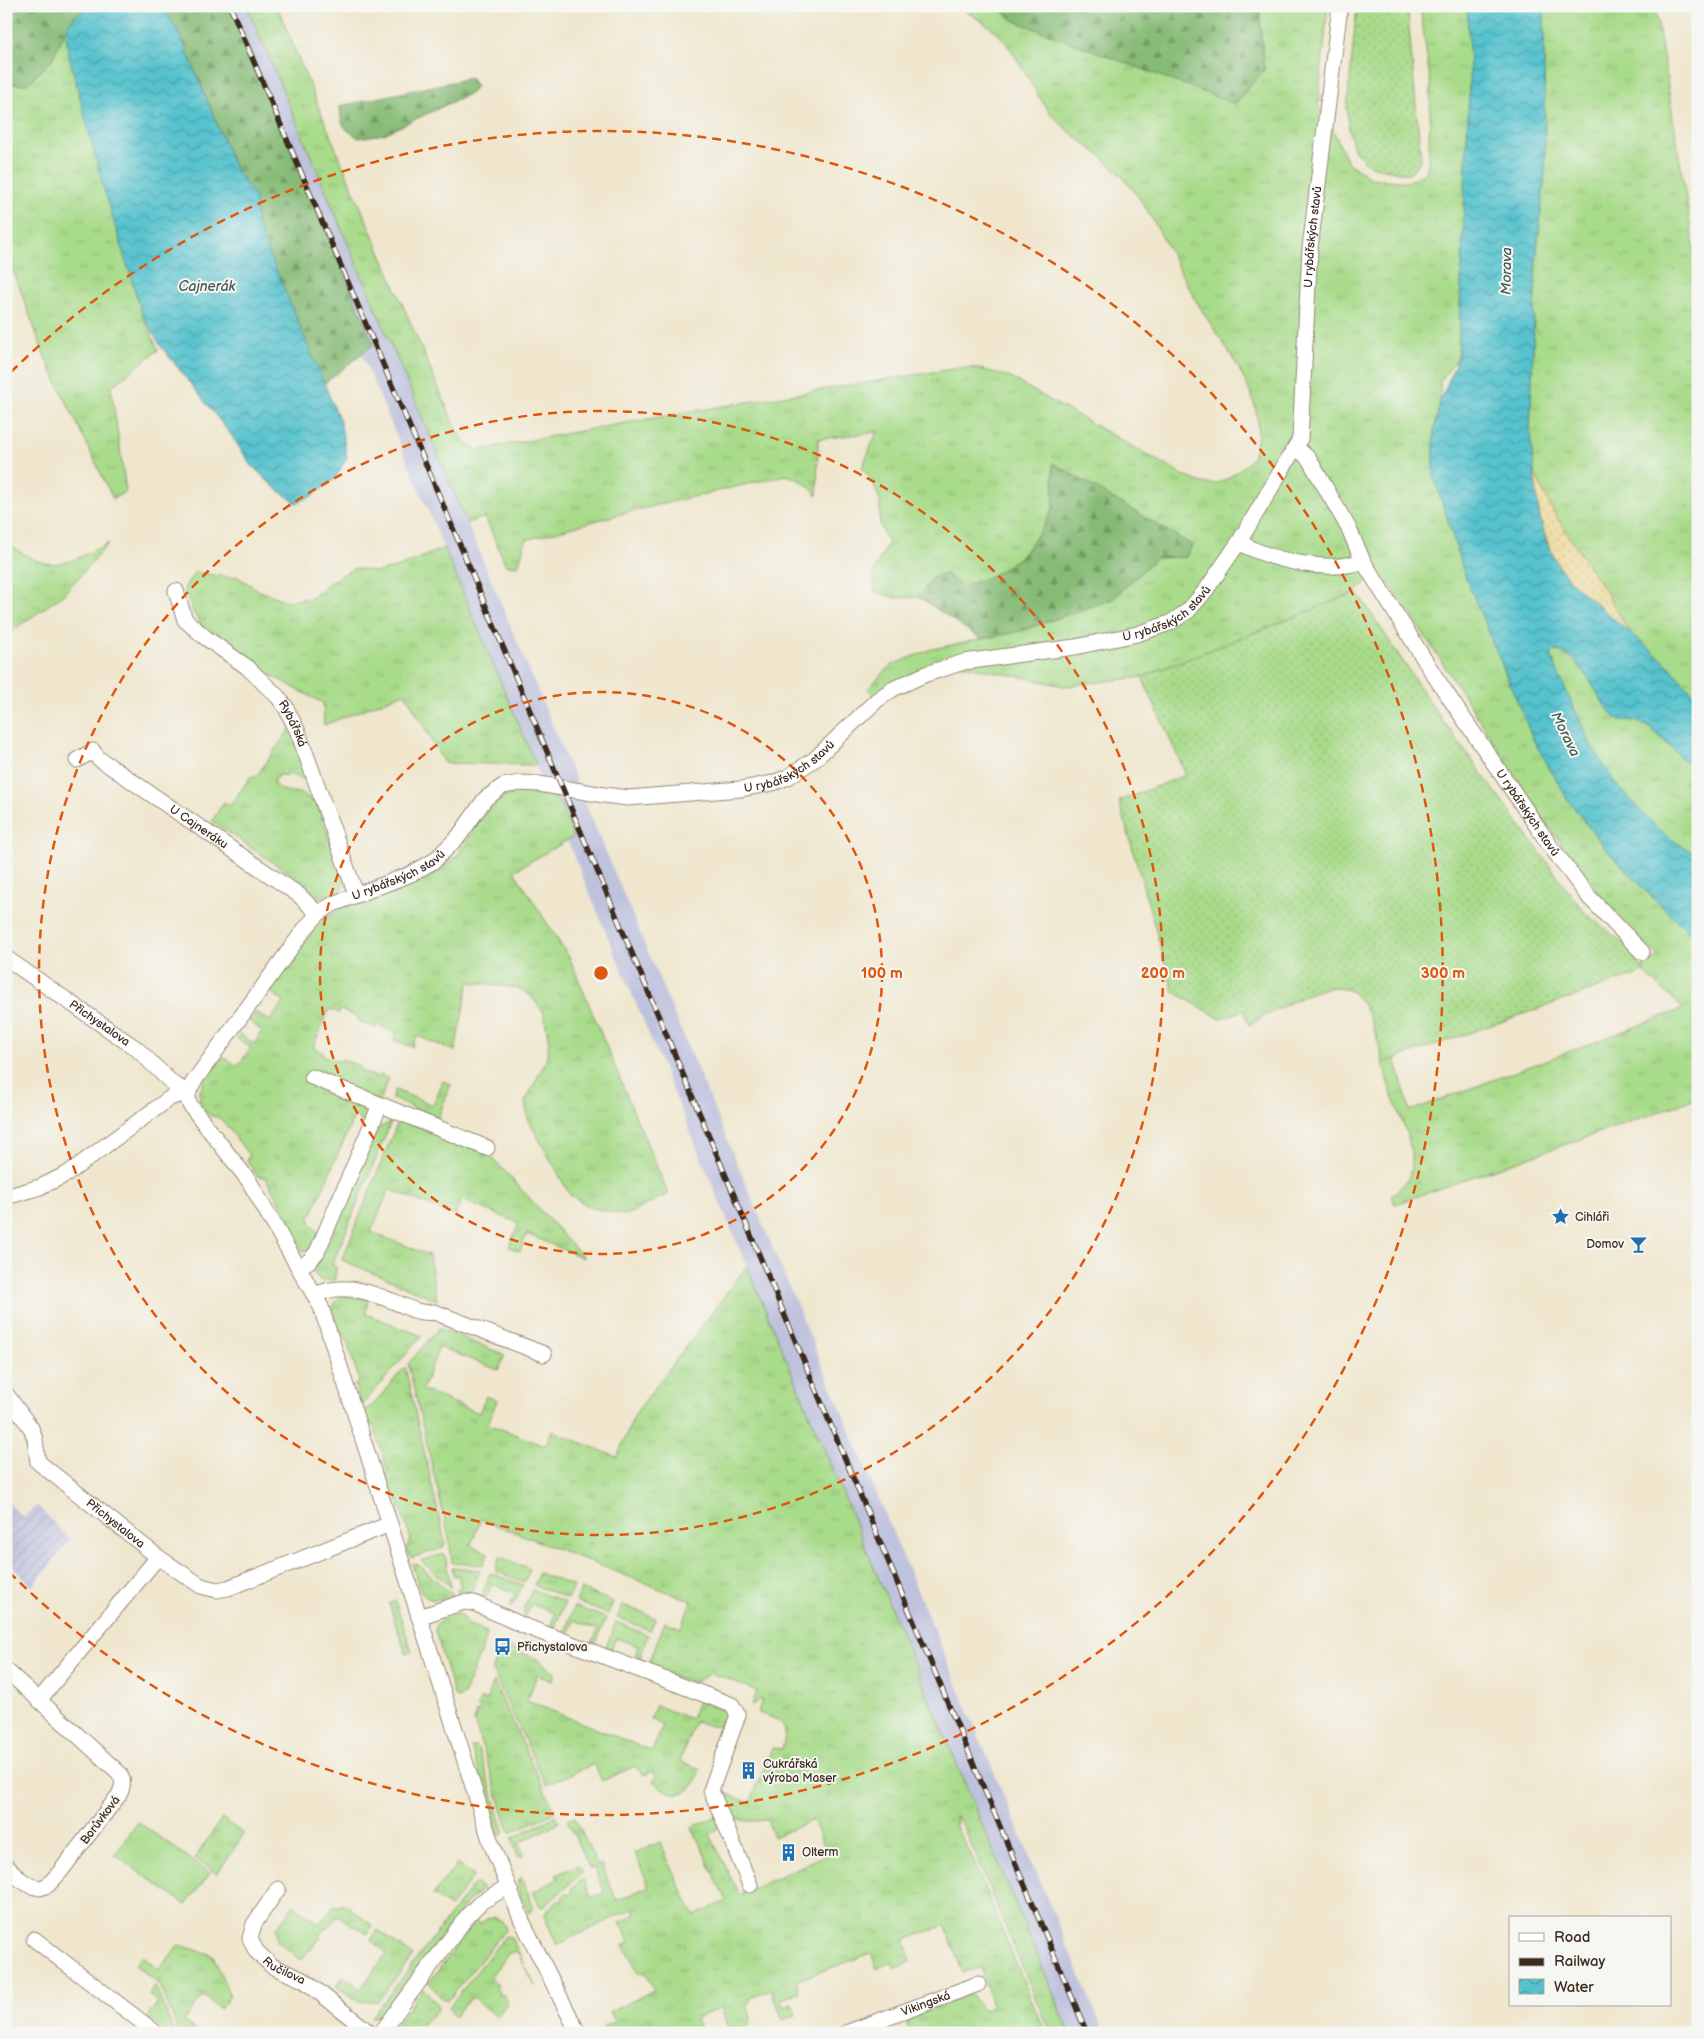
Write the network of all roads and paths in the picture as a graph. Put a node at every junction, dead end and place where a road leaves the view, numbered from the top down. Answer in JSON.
{"nodes":[{"id":1,"x":1340,"y":6,"type":"edge"},
{"id":2,"x":1296,"y":447,"type":"junction"},
{"id":3,"x":1239,"y":542,"type":"junction"},
{"id":4,"x":1363,"y":560,"type":"junction"},
{"id":5,"x":176,"y":591,"type":"dead end"},
{"id":6,"x":77,"y":760,"type":"dead end"},
{"id":7,"x":356,"y":894,"type":"junction"},
{"id":8,"x":318,"y":914,"type":"junction"},
{"id":9,"x":1642,"y":952,"type":"dead end"},
{"id":10,"x":6,"y":958,"type":"edge"},
{"id":11,"x":312,"y":1077,"type":"dead end"},
{"id":12,"x":188,"y":1092,"type":"junction"},
{"id":13,"x":380,"y":1105,"type":"junction"},
{"id":14,"x":487,"y":1148,"type":"dead end"},
{"id":15,"x":6,"y":1197,"type":"edge"},
{"id":16,"x":299,"y":1267,"type":"junction"},
{"id":17,"x":315,"y":1295,"type":"junction"},
{"id":18,"x":544,"y":1354,"type":"dead end"},
{"id":19,"x":6,"y":1394,"type":"edge"},
{"id":20,"x":390,"y":1524,"type":"junction"},
{"id":21,"x":158,"y":1558,"type":"junction"},
{"id":22,"x":419,"y":1617,"type":"junction"},
{"id":23,"x":6,"y":1670,"type":"edge"},
{"id":24,"x":39,"y":1700,"type":"junction"},
{"id":25,"x":6,"y":1866,"type":"edge"},
{"id":26,"x":750,"y":1885,"type":"dead end"},
{"id":27,"x":507,"y":1887,"type":"junction"},
{"id":28,"x":278,"y":1889,"type":"dead end"},
{"id":29,"x":34,"y":1939,"type":"dead end"},
{"id":30,"x":978,"y":1984,"type":"dead end"},
{"id":31,"x":138,"y":2028,"type":"edge"},
{"id":32,"x":156,"y":2033,"type":"edge"},
{"id":33,"x":370,"y":2033,"type":"edge"},
{"id":34,"x":381,"y":2033,"type":"edge"},
{"id":35,"x":578,"y":2033,"type":"edge"},
{"id":36,"x":846,"y":2033,"type":"edge"}],
"edges":[{"from":1,"to":2,"type":"street","name":"U rybářských stavů"},
{"from":2,"to":3,"type":"street","name":"U rybářských stavů"},
{"from":2,"to":4,"type":"street","name":"U rybářských stavů"},
{"from":3,"to":4,"type":"street"},
{"from":3,"to":7,"type":"street","name":"U rybářských stavů"},
{"from":4,"to":9,"type":"street","name":"U rybářských stavů"},
{"from":5,"to":7,"type":"street","name":"Rybářská"},
{"from":6,"to":8,"type":"street","name":"U Cajneráku"},
{"from":7,"to":8,"type":"street","name":"U rybářských stavů"},
{"from":8,"to":12,"type":"street"},
{"from":10,"to":12,"type":"street","name":"Přichystalova"},
{"from":11,"to":13,"type":"street"},
{"from":12,"to":15,"type":"street"},
{"from":12,"to":16,"type":"street"},
{"from":13,"to":14,"type":"street"},
{"from":13,"to":16,"type":"street"},
{"from":16,"to":17,"type":"street"},
{"from":17,"to":18,"type":"street"},
{"from":17,"to":20,"type":"street"},
{"from":19,"to":21,"type":"street","name":"Přichystalova"},
{"from":20,"to":21,"type":"street","name":"Přichystalova"},
{"from":20,"to":22,"type":"street"},
{"from":21,"to":24,"type":"street"},
{"from":22,"to":26,"type":"street"},
{"from":22,"to":27,"type":"street"},
{"from":23,"to":24,"type":"street","name":"Borůvková"},
{"from":24,"to":25,"type":"street","name":"Borůvková"},
{"from":27,"to":34,"type":"street"},
{"from":27,"to":35,"type":"street"},
{"from":28,"to":33,"type":"street","name":"Ručilova"},
{"from":29,"to":31,"type":"street"},
{"from":30,"to":36,"type":"street","name":"Vikingská"},
{"from":31,"to":32,"type":"street"}]}
